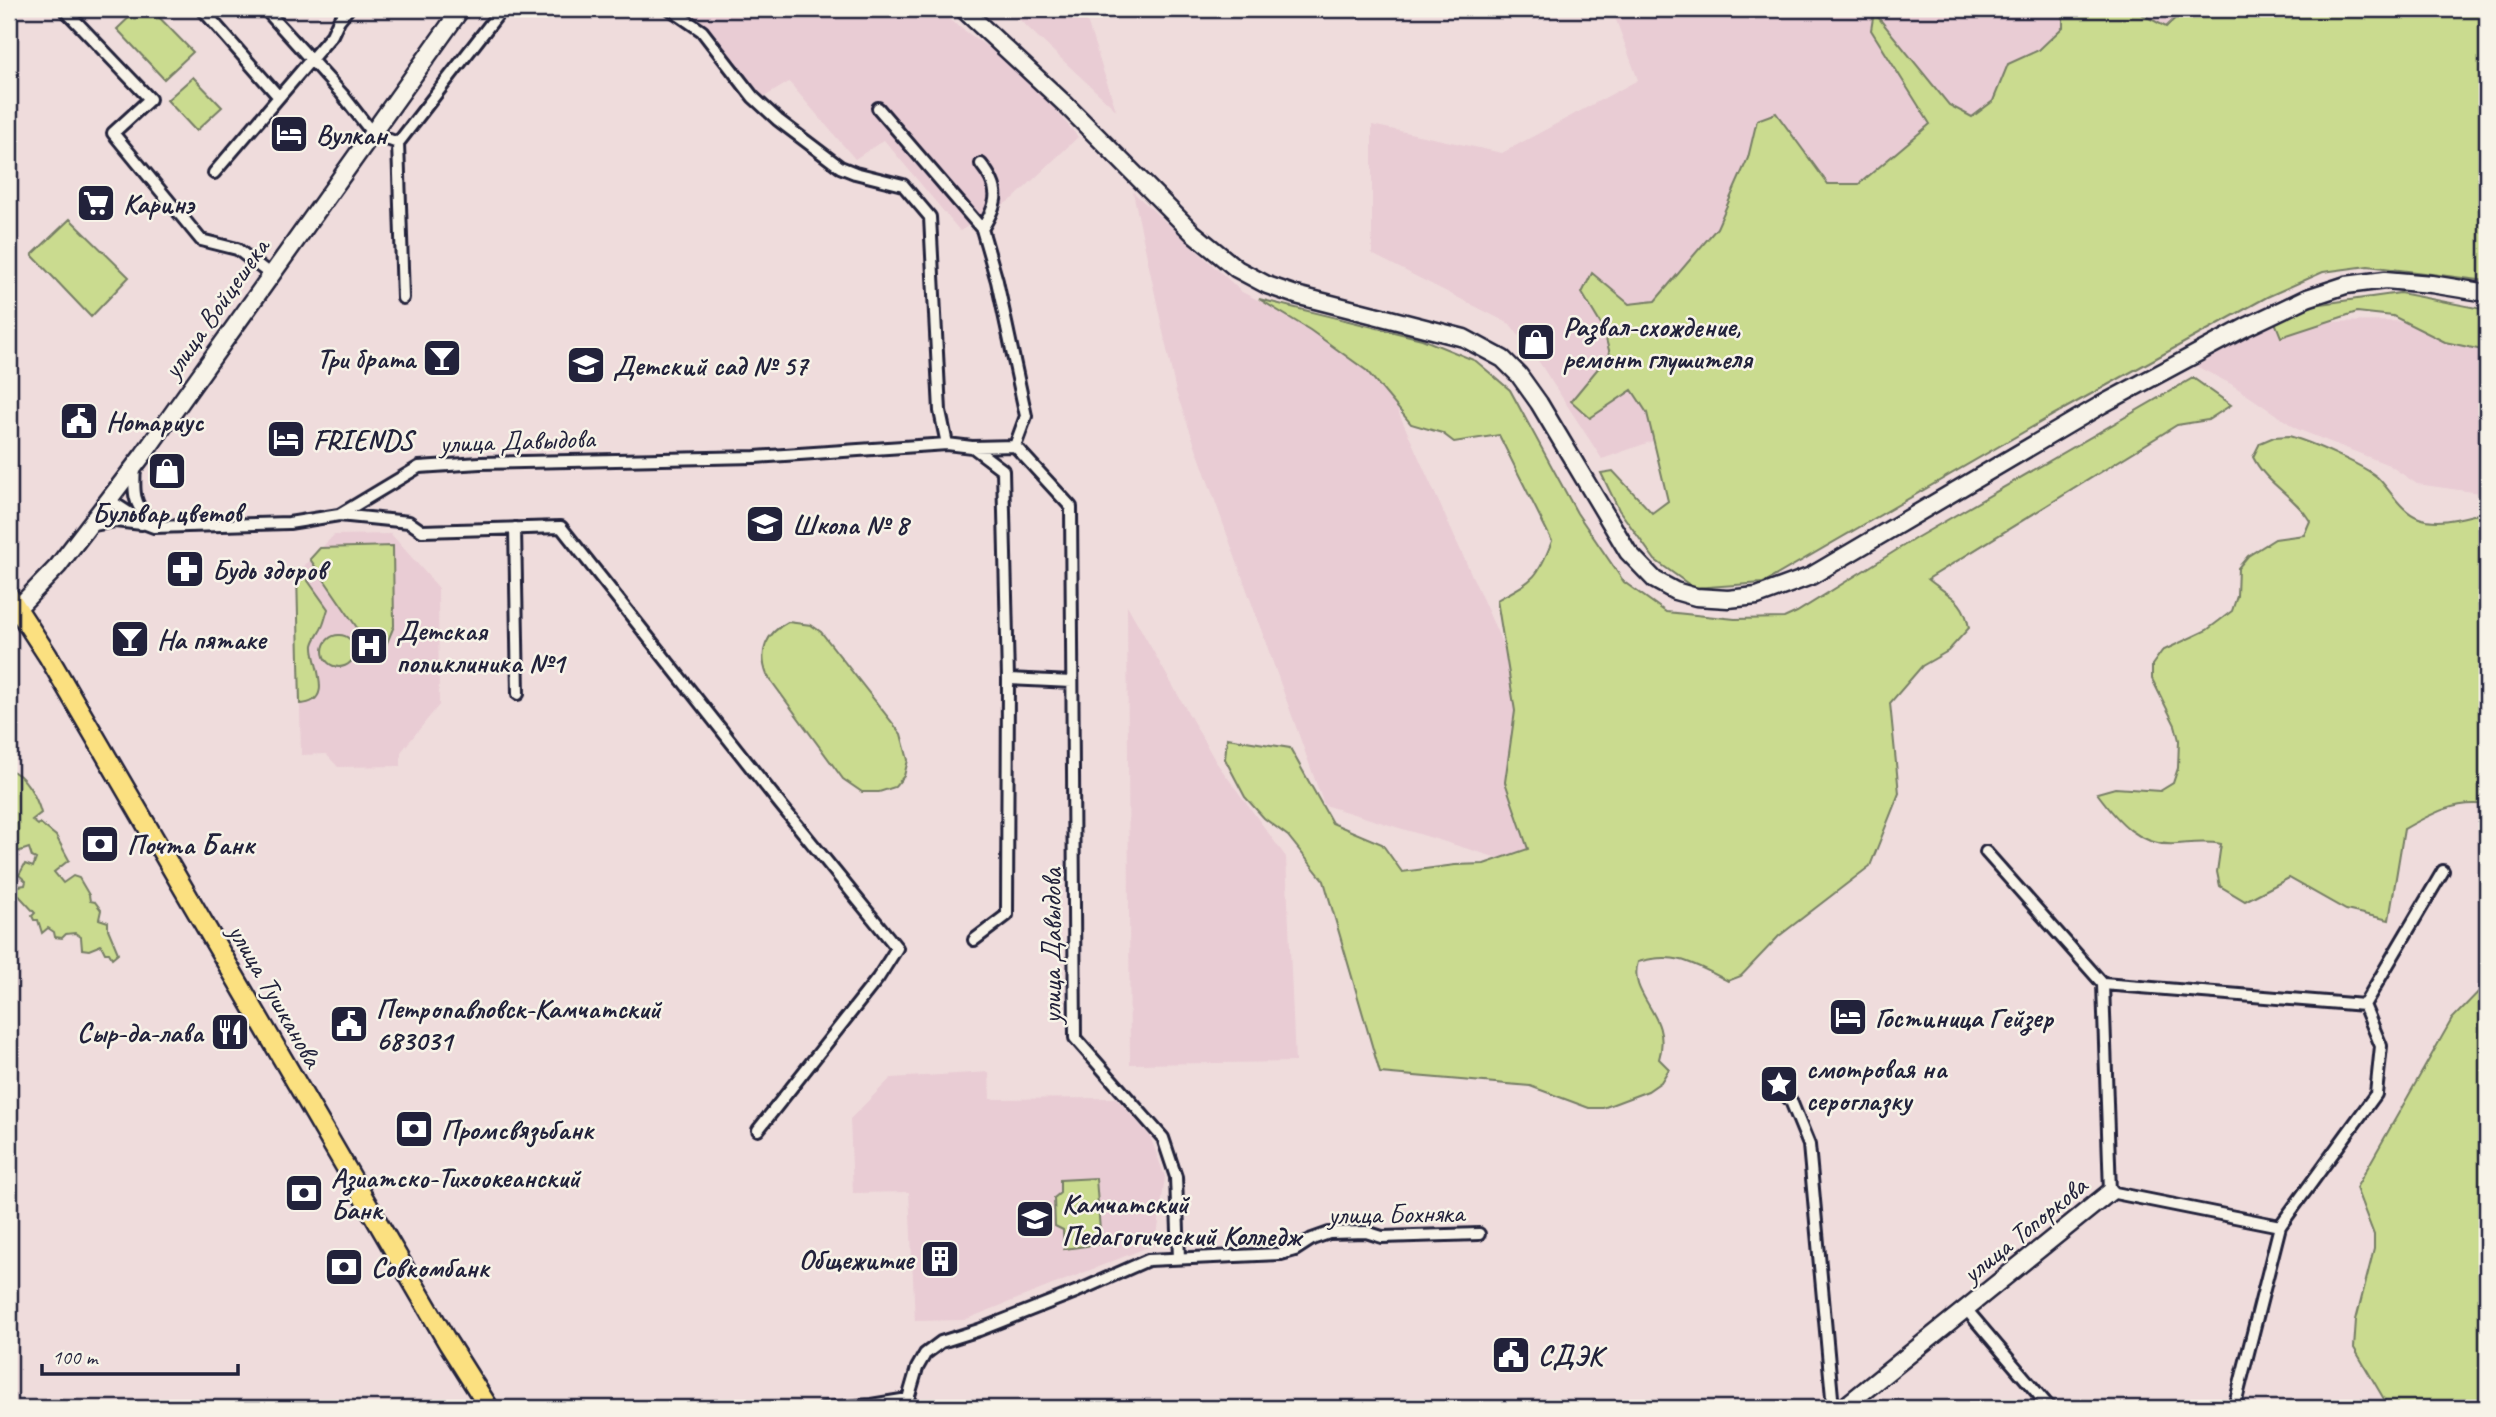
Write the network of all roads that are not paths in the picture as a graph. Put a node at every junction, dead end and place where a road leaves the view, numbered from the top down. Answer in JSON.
{"nodes":[{"id":1,"x":64,"y":9,"type":"edge"},
{"id":2,"x":202,"y":9,"type":"edge"},
{"id":3,"x":265,"y":9,"type":"edge"},
{"id":4,"x":348,"y":9,"type":"edge"},
{"id":5,"x":461,"y":9,"type":"edge"},
{"id":6,"x":502,"y":9,"type":"edge"},
{"id":7,"x":670,"y":9,"type":"edge"},
{"id":8,"x":963,"y":9,"type":"edge"},
{"id":9,"x":311,"y":61,"type":"junction"},
{"id":10,"x":279,"y":97,"type":"junction"},
{"id":11,"x":878,"y":108,"type":"dead end"},
{"id":12,"x":373,"y":134,"type":"junction"},
{"id":13,"x":398,"y":144,"type":"junction"},
{"id":14,"x":981,"y":164,"type":"dead end"},
{"id":15,"x":214,"y":173,"type":"dead end"},
{"id":16,"x":982,"y":229,"type":"junction"},
{"id":17,"x":271,"y":275,"type":"junction"},
{"id":18,"x":2487,"y":293,"type":"edge"},
{"id":19,"x":403,"y":298,"type":"dead end"},
{"id":20,"x":947,"y":444,"type":"junction"},
{"id":21,"x":1015,"y":446,"type":"junction"},
{"id":22,"x":972,"y":447,"type":"junction"},
{"id":23,"x":135,"y":465,"type":"junction"},
{"id":24,"x":109,"y":500,"type":"junction"},
{"id":25,"x":339,"y":515,"type":"junction"},
{"id":26,"x":146,"y":524,"type":"junction"},
{"id":27,"x":89,"y":526,"type":"junction"},
{"id":28,"x":164,"y":528,"type":"junction"},
{"id":29,"x":514,"y":528,"type":"junction"},
{"id":30,"x":12,"y":607,"type":"edge"},
{"id":31,"x":1008,"y":679,"type":"junction"},
{"id":32,"x":1072,"y":682,"type":"junction"},
{"id":33,"x":518,"y":694,"type":"dead end"},
{"id":34,"x":1986,"y":852,"type":"dead end"},
{"id":35,"x":2443,"y":871,"type":"dead end"},
{"id":36,"x":974,"y":940,"type":"dead end"},
{"id":37,"x":2103,"y":984,"type":"junction"},
{"id":38,"x":2364,"y":1005,"type":"junction"},
{"id":39,"x":1779,"y":1087,"type":"dead end"},
{"id":40,"x":758,"y":1130,"type":"dead end"},
{"id":41,"x":2110,"y":1192,"type":"junction"},
{"id":42,"x":2280,"y":1226,"type":"junction"},
{"id":43,"x":1479,"y":1234,"type":"dead end"},
{"id":44,"x":1179,"y":1258,"type":"junction"},
{"id":45,"x":1966,"y":1309,"type":"junction"},
{"id":46,"x":489,"y":1408,"type":"edge"},
{"id":47,"x":824,"y":1408,"type":"edge"},
{"id":48,"x":1833,"y":1408,"type":"edge"},
{"id":49,"x":1843,"y":1408,"type":"edge"},
{"id":50,"x":2050,"y":1408,"type":"edge"},
{"id":51,"x":2234,"y":1408,"type":"edge"}],
"edges":[{"from":1,"to":17,"type":"street"},
{"from":2,"to":10,"type":"street"},
{"from":3,"to":9,"type":"street"},
{"from":4,"to":9,"type":"street"},
{"from":5,"to":12,"type":"main road","name":"улица Войцешека"},
{"from":6,"to":13,"type":"street"},
{"from":7,"to":20,"type":"street"},
{"from":8,"to":18,"type":"main road"},
{"from":9,"to":10,"type":"street"},
{"from":9,"to":12,"type":"street"},
{"from":10,"to":15,"type":"street"},
{"from":11,"to":16,"type":"street"},
{"from":12,"to":13,"type":"street"},
{"from":12,"to":17,"type":"main road","name":"улица Войцешека"},
{"from":13,"to":19,"type":"street"},
{"from":14,"to":16,"type":"street"},
{"from":16,"to":21,"type":"street"},
{"from":17,"to":23,"type":"main road","name":"улица Войцешека"},
{"from":20,"to":22,"type":"street","name":"улица Давыдова"},
{"from":20,"to":25,"type":"street","name":"улица Давыдова"},
{"from":21,"to":22,"type":"street","name":"улица Давыдова"},
{"from":21,"to":32,"type":"street","name":"улица Давыдова"},
{"from":22,"to":31,"type":"street","name":"улица Давыдова"},
{"from":23,"to":24,"type":"main road","name":"улица Войцешека"},
{"from":23,"to":28,"type":"street"},
{"from":24,"to":26,"type":"street","name":"улица Давыдова"},
{"from":24,"to":27,"type":"main road","name":"улица Войцешека"},
{"from":25,"to":28,"type":"street","name":"улица Давыдова"},
{"from":25,"to":29,"type":"street"},
{"from":26,"to":27,"type":"street"},
{"from":26,"to":28,"type":"street","name":"улица Давыдова"},
{"from":27,"to":30,"type":"main road","name":"улица Войцешека"},
{"from":29,"to":33,"type":"street"},
{"from":29,"to":40,"type":"street"},
{"from":30,"to":46,"type":"main road","name":"улица Тушканова"},
{"from":31,"to":32,"type":"street"},
{"from":31,"to":36,"type":"street","name":"улица Давыдова"},
{"from":32,"to":44,"type":"street","name":"улица Давыдова"},
{"from":34,"to":37,"type":"street"},
{"from":35,"to":38,"type":"street"},
{"from":37,"to":38,"type":"street"},
{"from":37,"to":41,"type":"street"},
{"from":38,"to":42,"type":"street"},
{"from":39,"to":48,"type":"street"},
{"from":41,"to":42,"type":"street","name":"улица Топоркова"},
{"from":41,"to":45,"type":"main road","name":"улица Топоркова"},
{"from":42,"to":51,"type":"street"},
{"from":43,"to":44,"type":"street","name":"улица Бохняка"},
{"from":44,"to":47,"type":"street","name":"улица Бохняка"},
{"from":45,"to":49,"type":"main road","name":"улица Топоркова"},
{"from":45,"to":50,"type":"street","name":"улица Топоркова"}]}
